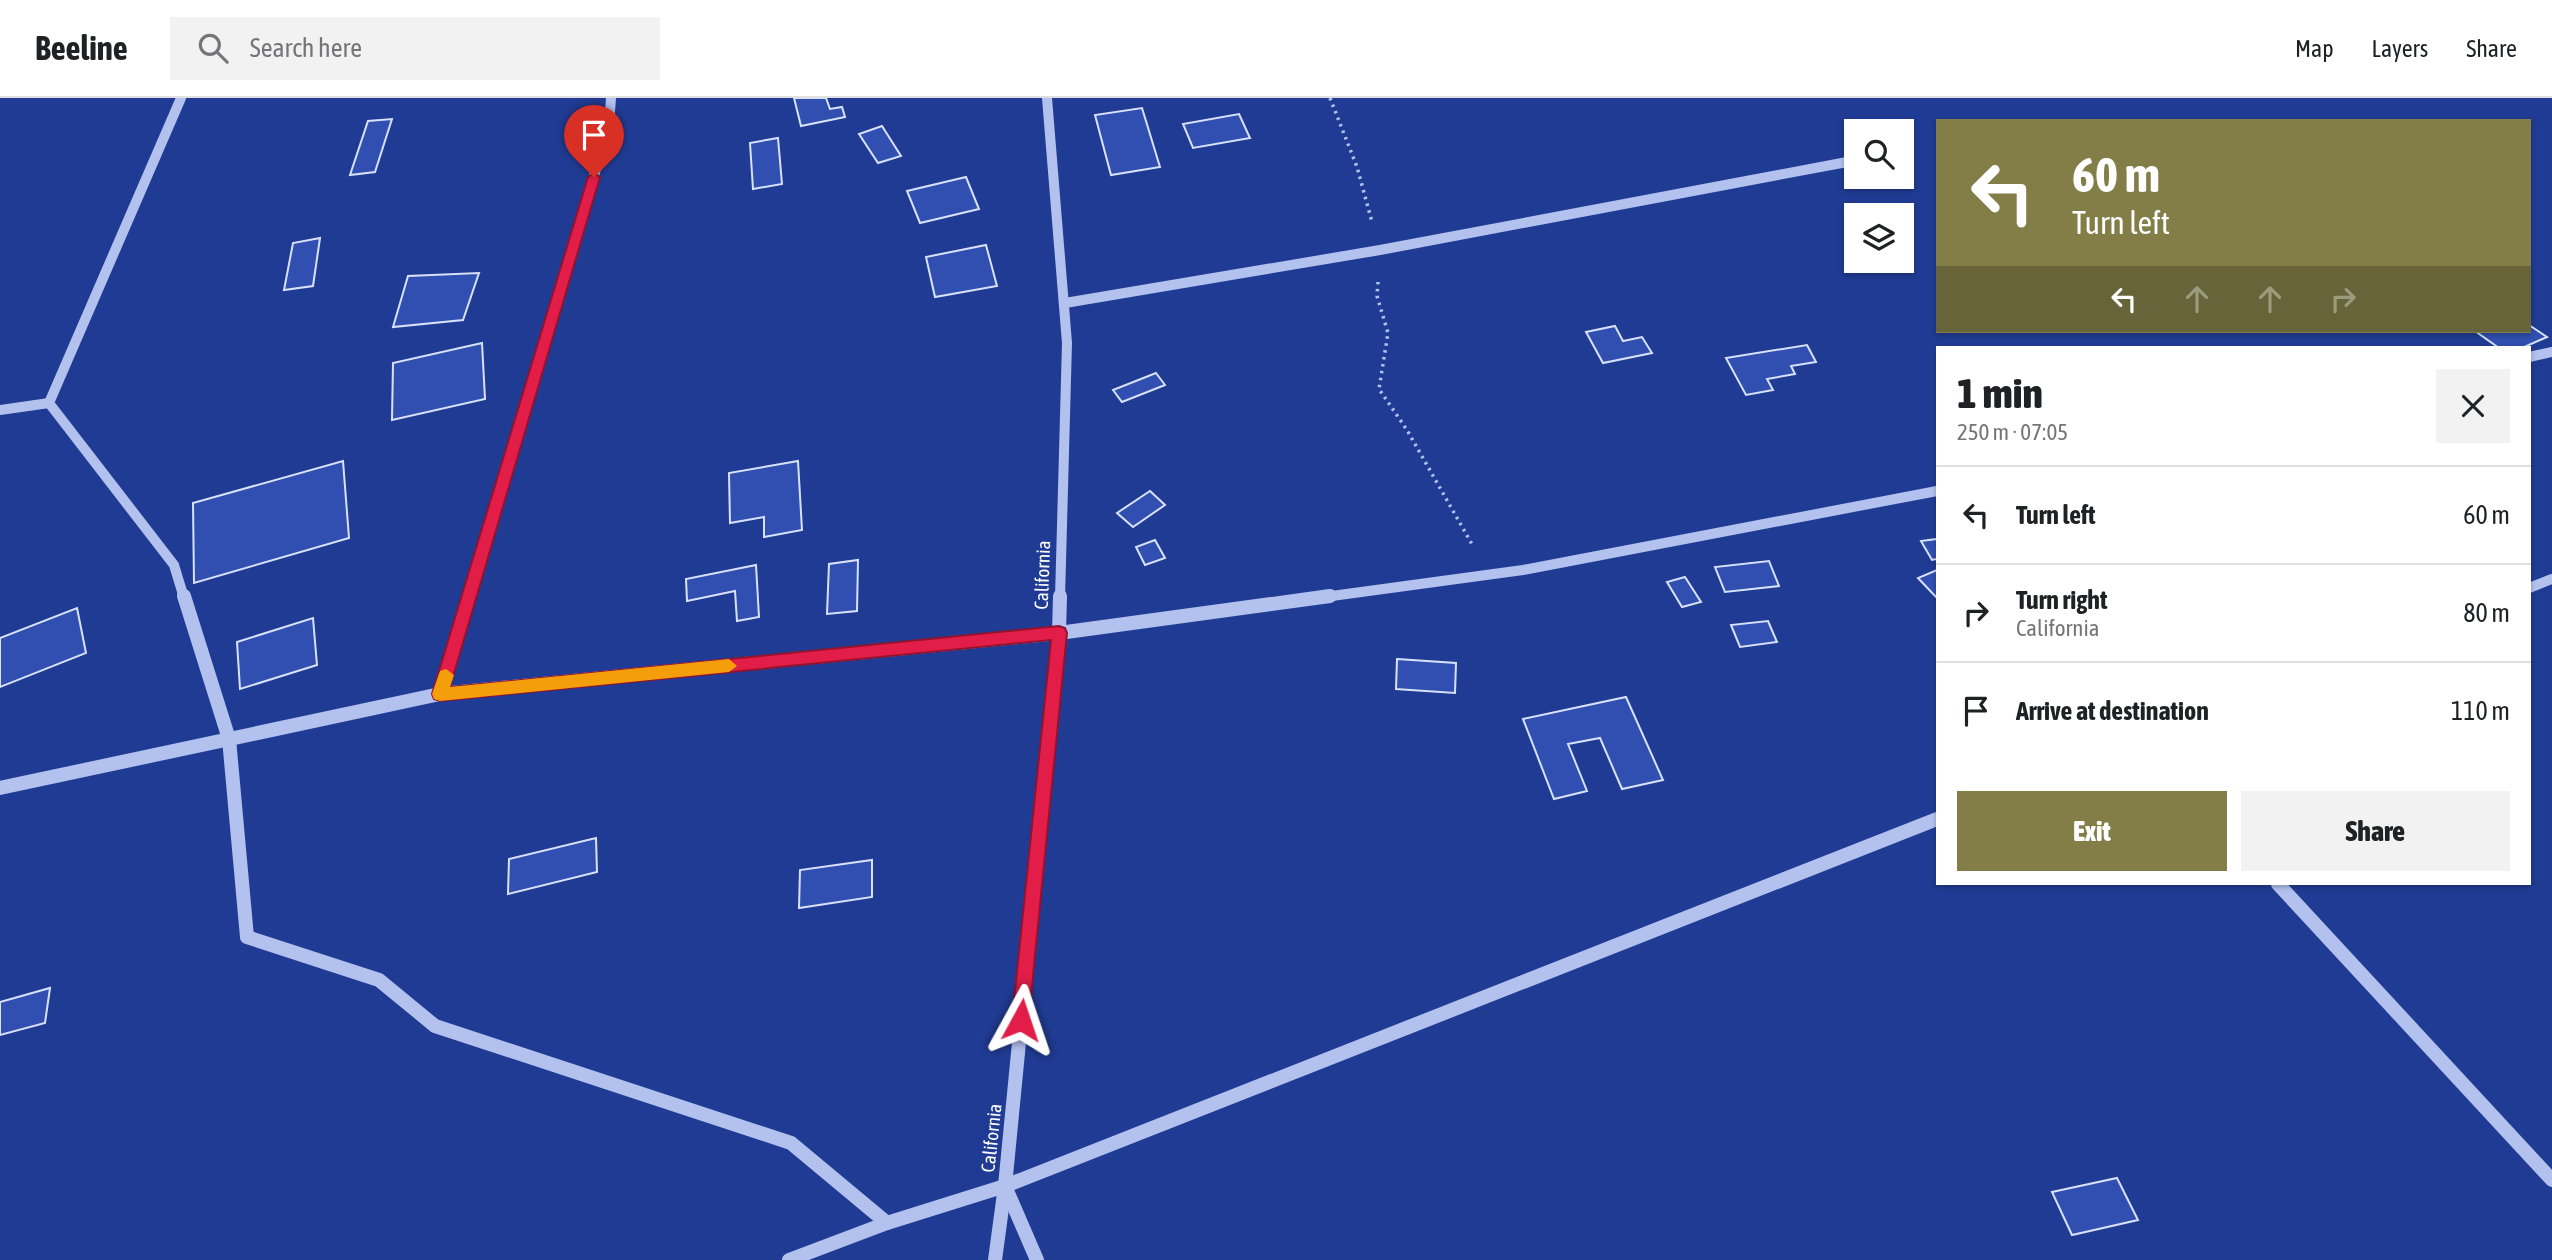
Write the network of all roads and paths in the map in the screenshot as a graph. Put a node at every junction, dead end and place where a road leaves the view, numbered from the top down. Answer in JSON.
{"nodes":[{"id":1,"x":181,"y":98,"type":"edge"},
{"id":2,"x":611,"y":98,"type":"edge"},
{"id":3,"x":1047,"y":98,"type":"edge"},
{"id":4,"x":1330,"y":98,"type":"edge"},
{"id":5,"x":1844,"y":163,"type":"edge"},
{"id":6,"x":1380,"y":250,"type":"junction"},
{"id":7,"x":1065,"y":303,"type":"junction"},
{"id":8,"x":2552,"y":352,"type":"edge"},
{"id":9,"x":2531,"y":357,"type":"edge"},
{"id":10,"x":49,"y":402,"type":"junction"},
{"id":11,"x":0,"y":410,"type":"edge"},
{"id":12,"x":1936,"y":491,"type":"edge"},
{"id":13,"x":1489,"y":574,"type":"junction"},
{"id":14,"x":2552,"y":579,"type":"edge"},
{"id":15,"x":2531,"y":587,"type":"edge"},
{"id":16,"x":1059,"y":633,"type":"junction"},
{"id":17,"x":440,"y":694,"type":"junction"},
{"id":18,"x":229,"y":739,"type":"junction"},
{"id":19,"x":0,"y":788,"type":"edge"},
{"id":20,"x":1936,"y":819,"type":"edge"},
{"id":21,"x":2279,"y":885,"type":"edge"},
{"id":22,"x":2552,"y":1180,"type":"edge"},
{"id":23,"x":1005,"y":1186,"type":"junction"},
{"id":24,"x":887,"y":1223,"type":"junction"},
{"id":25,"x":789,"y":1260,"type":"edge"},
{"id":26,"x":995,"y":1260,"type":"edge"},
{"id":27,"x":1037,"y":1260,"type":"edge"}],
"edges":[{"from":1,"to":10,"type":"street"},
{"from":2,"to":17,"type":"street"},
{"from":3,"to":7,"type":"street","name":"California"},
{"from":4,"to":6,"type":"path"},
{"from":5,"to":6,"type":"street"},
{"from":6,"to":7,"type":"street"},
{"from":6,"to":13,"type":"path"},
{"from":7,"to":16,"type":"street","name":"California"},
{"from":8,"to":9,"type":"street"},
{"from":10,"to":11,"type":"street"},
{"from":10,"to":18,"type":"street"},
{"from":12,"to":13,"type":"street"},
{"from":13,"to":16,"type":"street"},
{"from":14,"to":15,"type":"street"},
{"from":16,"to":17,"type":"street"},
{"from":16,"to":23,"type":"street","name":"California"},
{"from":17,"to":18,"type":"street"},
{"from":18,"to":19,"type":"street"},
{"from":18,"to":24,"type":"street"},
{"from":20,"to":23,"type":"street"},
{"from":21,"to":22,"type":"street"},
{"from":23,"to":24,"type":"street"},
{"from":23,"to":26,"type":"street","name":"California"},
{"from":23,"to":27,"type":"street"},
{"from":24,"to":25,"type":"street"}]}
